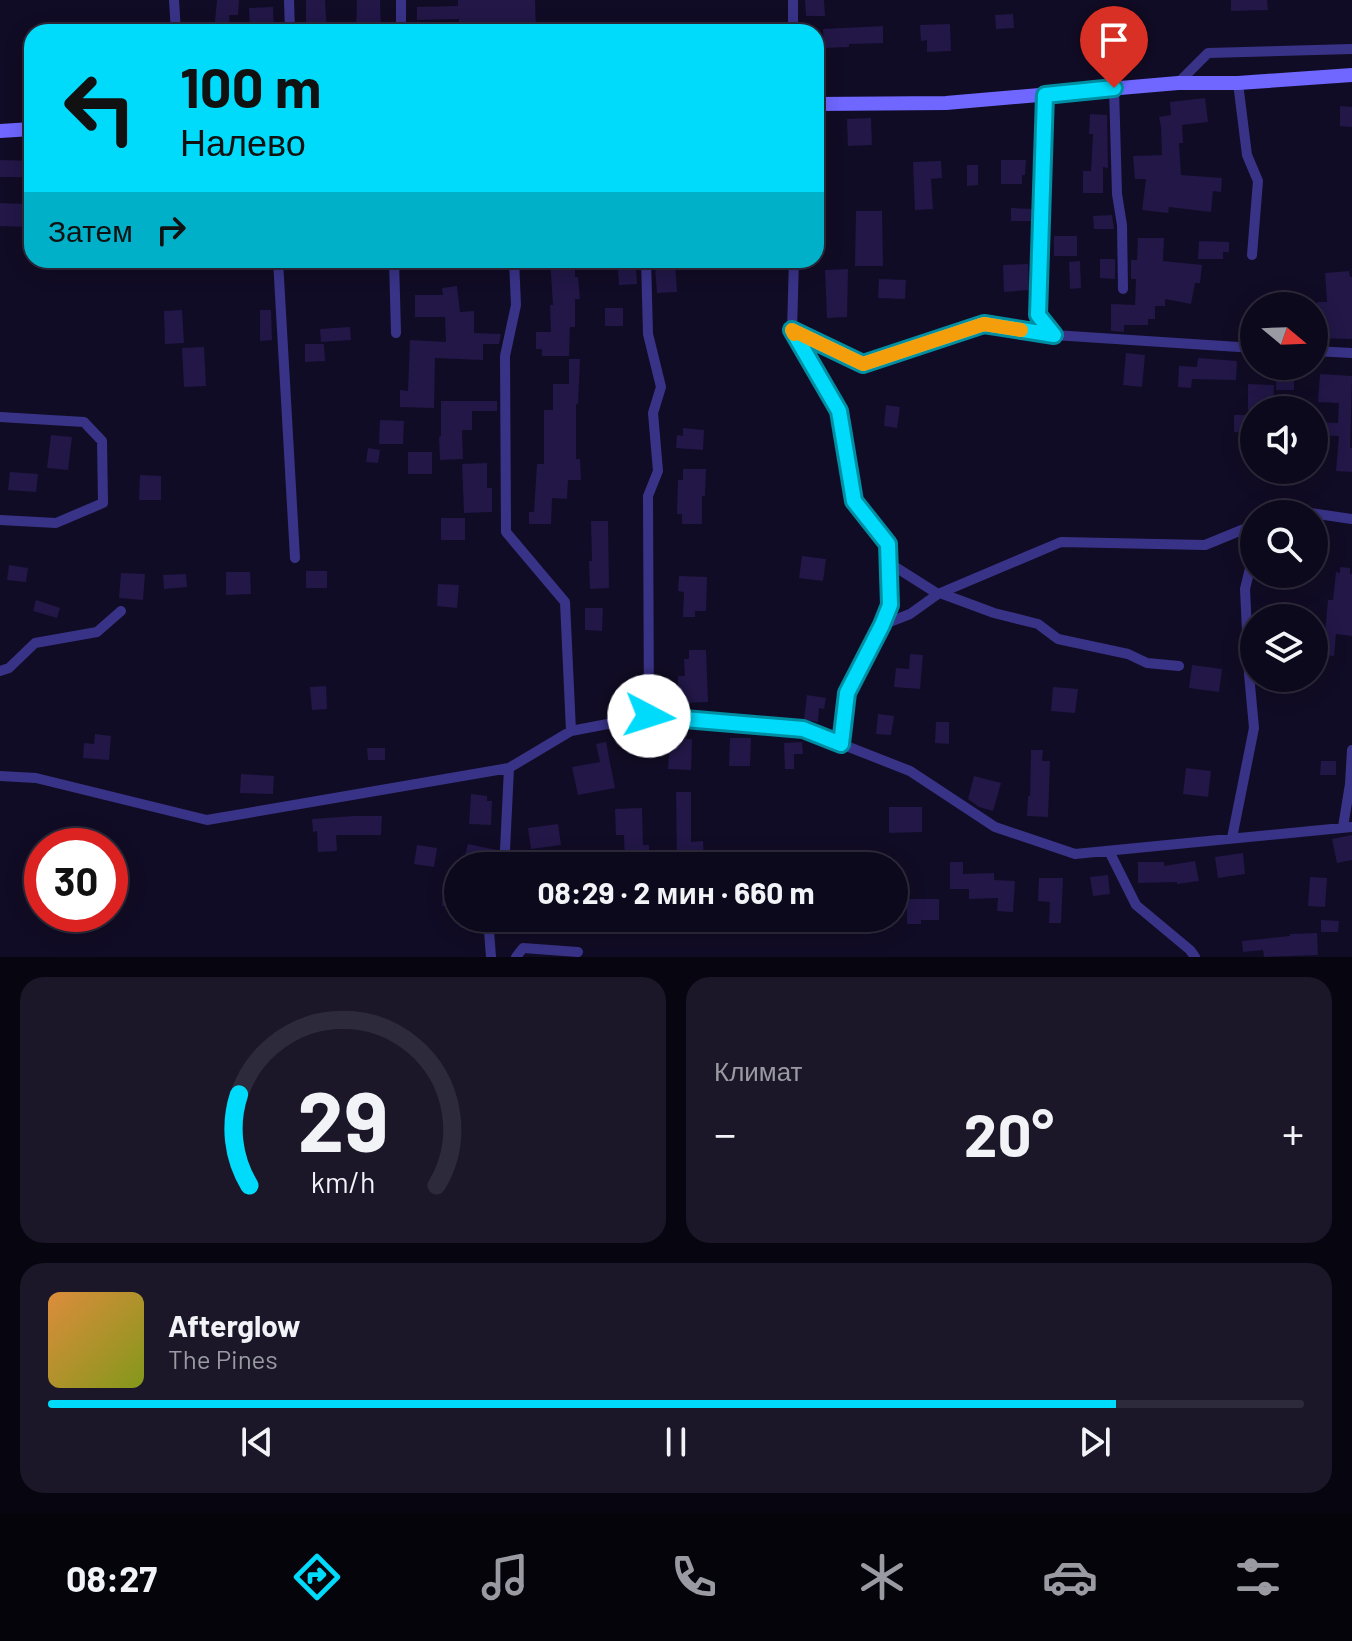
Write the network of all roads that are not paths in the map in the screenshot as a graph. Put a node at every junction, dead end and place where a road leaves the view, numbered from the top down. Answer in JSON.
{"nodes":[{"id":1,"x":174,"y":0,"type":"edge"},
{"id":2,"x":289,"y":0,"type":"edge"},
{"id":3,"x":401,"y":0,"type":"edge"},
{"id":4,"x":793,"y":0,"type":"edge"},
{"id":5,"x":176,"y":24,"type":"edge"},
{"id":6,"x":290,"y":24,"type":"edge"},
{"id":7,"x":401,"y":24,"type":"edge"},
{"id":8,"x":793,"y":24,"type":"edge"},
{"id":9,"x":1352,"y":49,"type":"edge"},
{"id":10,"x":1352,"y":75,"type":"edge"},
{"id":11,"x":1178,"y":83,"type":"junction"},
{"id":12,"x":1238,"y":83,"type":"junction"},
{"id":13,"x":1114,"y":88,"type":"junction"},
{"id":14,"x":1045,"y":95,"type":"junction"},
{"id":15,"x":824,"y":104,"type":"edge"},
{"id":16,"x":24,"y":130,"type":"edge"},
{"id":17,"x":0,"y":131,"type":"edge"},
{"id":18,"x":1252,"y":255,"type":"dead end"},
{"id":19,"x":278,"y":268,"type":"edge"},
{"id":20,"x":394,"y":268,"type":"edge"},
{"id":21,"x":514,"y":268,"type":"edge"},
{"id":22,"x":646,"y":268,"type":"edge"},
{"id":23,"x":794,"y":268,"type":"edge"},
{"id":24,"x":1123,"y":289,"type":"dead end"},
{"id":25,"x":792,"y":330,"type":"junction"},
{"id":26,"x":396,"y":333,"type":"dead end"},
{"id":27,"x":1054,"y":335,"type":"junction"},
{"id":28,"x":1240,"y":347,"type":"edge"},
{"id":29,"x":1328,"y":352,"type":"edge"},
{"id":30,"x":1352,"y":353,"type":"edge"},
{"id":31,"x":0,"y":417,"type":"edge"},
{"id":32,"x":1328,"y":516,"type":"edge"},
{"id":33,"x":1352,"y":519,"type":"edge"},
{"id":34,"x":0,"y":520,"type":"edge"},
{"id":35,"x":1240,"y":531,"type":"edge"},
{"id":36,"x":295,"y":558,"type":"dead end"},
{"id":37,"x":889,"y":563,"type":"junction"},
{"id":38,"x":1245,"y":588,"type":"edge"},
{"id":39,"x":939,"y":593,"type":"junction"},
{"id":40,"x":121,"y":611,"type":"dead end"},
{"id":41,"x":882,"y":625,"type":"junction"},
{"id":42,"x":1179,"y":666,"type":"dead end"},
{"id":43,"x":0,"y":671,"type":"edge"},
{"id":44,"x":649,"y":716,"type":"junction"},
{"id":45,"x":571,"y":731,"type":"junction"},
{"id":46,"x":841,"y":744,"type":"junction"},
{"id":47,"x":1352,"y":750,"type":"edge"},
{"id":48,"x":509,"y":768,"type":"junction"},
{"id":49,"x":0,"y":776,"type":"edge"},
{"id":50,"x":1347,"y":827,"type":"edge"},
{"id":51,"x":1232,"y":838,"type":"junction"},
{"id":52,"x":1109,"y":851,"type":"junction"},
{"id":53,"x":505,"y":852,"type":"edge"},
{"id":54,"x":489,"y":932,"type":"edge"},
{"id":55,"x":578,"y":952,"type":"dead end"},
{"id":56,"x":491,"y":957,"type":"edge"},
{"id":57,"x":516,"y":957,"type":"edge"},
{"id":58,"x":1195,"y":957,"type":"edge"}],
"edges":[{"from":1,"to":5,"type":"street"},
{"from":2,"to":6,"type":"street"},
{"from":3,"to":7,"type":"street"},
{"from":4,"to":8,"type":"street"},
{"from":9,"to":11,"type":"street"},
{"from":10,"to":12,"type":"street"},
{"from":11,"to":12,"type":"street"},
{"from":11,"to":13,"type":"street"},
{"from":12,"to":18,"type":"street"},
{"from":13,"to":14,"type":"street"},
{"from":13,"to":24,"type":"street"},
{"from":14,"to":15,"type":"street"},
{"from":14,"to":27,"type":"street"},
{"from":16,"to":17,"type":"street"},
{"from":19,"to":36,"type":"street"},
{"from":20,"to":26,"type":"street"},
{"from":21,"to":45,"type":"street"},
{"from":22,"to":44,"type":"street"},
{"from":23,"to":25,"type":"street"},
{"from":25,"to":27,"type":"street"},
{"from":25,"to":37,"type":"street"},
{"from":27,"to":28,"type":"street"},
{"from":29,"to":30,"type":"street"},
{"from":31,"to":34,"type":"street"},
{"from":32,"to":33,"type":"street"},
{"from":35,"to":39,"type":"street"},
{"from":37,"to":39,"type":"street"},
{"from":37,"to":41,"type":"street"},
{"from":38,"to":51,"type":"street"},
{"from":39,"to":41,"type":"street"},
{"from":39,"to":42,"type":"street"},
{"from":40,"to":43,"type":"street"},
{"from":41,"to":46,"type":"street"},
{"from":44,"to":45,"type":"street"},
{"from":44,"to":46,"type":"street"},
{"from":45,"to":48,"type":"street"},
{"from":46,"to":52,"type":"street"},
{"from":47,"to":50,"type":"street"},
{"from":48,"to":49,"type":"street"},
{"from":48,"to":53,"type":"street"},
{"from":50,"to":51,"type":"street"},
{"from":51,"to":52,"type":"street"},
{"from":52,"to":58,"type":"street"},
{"from":54,"to":56,"type":"street"},
{"from":55,"to":57,"type":"street"}]}
